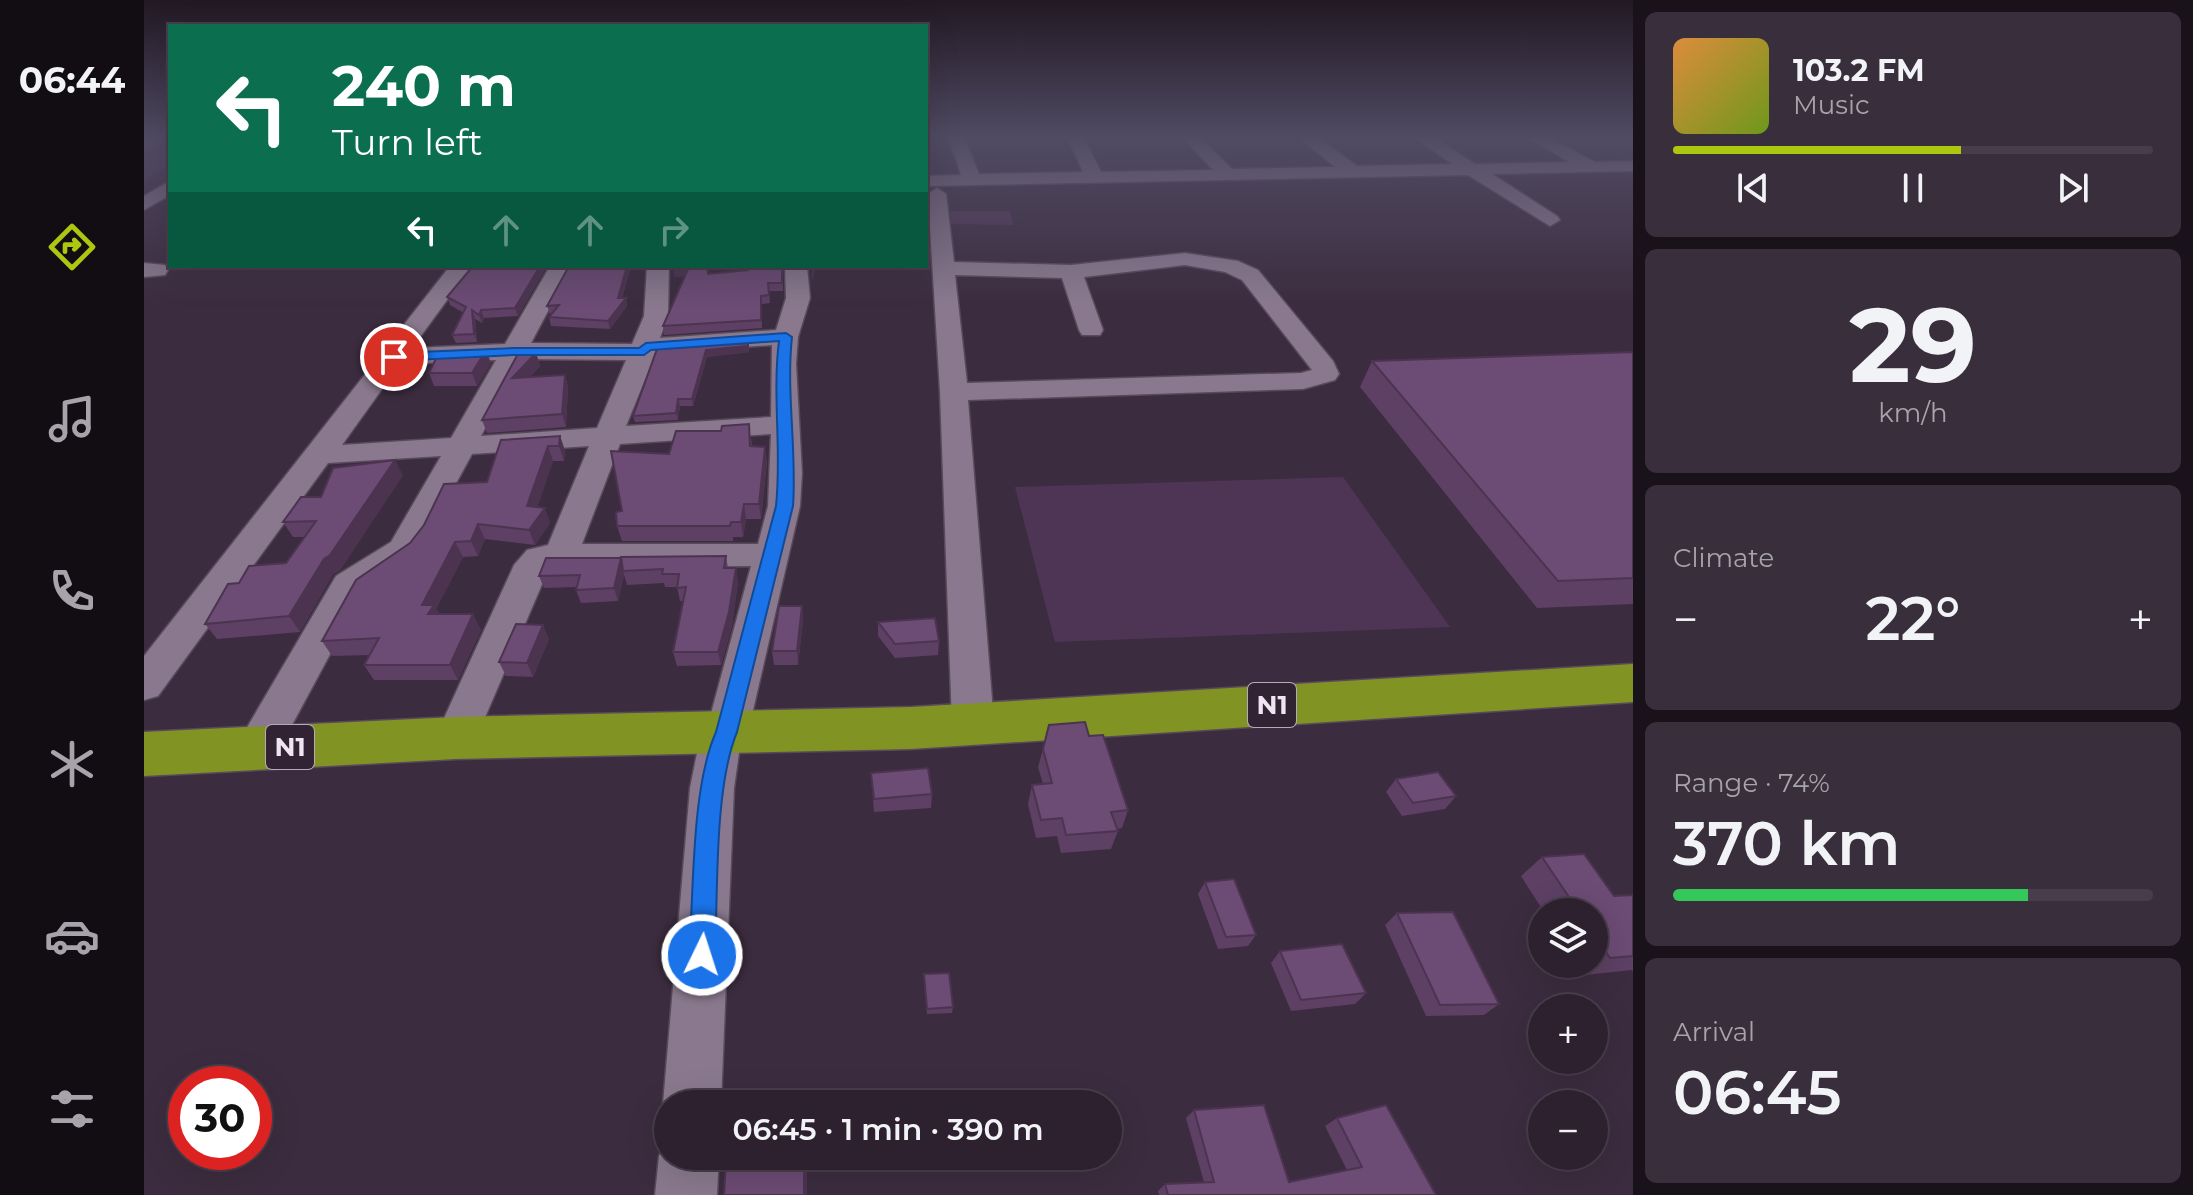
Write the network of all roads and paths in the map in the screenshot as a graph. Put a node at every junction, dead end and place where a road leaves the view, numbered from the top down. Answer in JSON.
{"nodes":[{"id":1,"x":163,"y":192,"type":"edge"},
{"id":2,"x":933,"y":192,"type":"edge"},
{"id":3,"x":1505,"y":192,"type":"edge"},
{"id":4,"x":144,"y":204,"type":"edge"},
{"id":5,"x":1550,"y":220,"type":"dead end"},
{"id":6,"x":460,"y":268,"type":"edge"},
{"id":7,"x":560,"y":268,"type":"edge"},
{"id":8,"x":664,"y":268,"type":"edge"},
{"id":9,"x":795,"y":268,"type":"edge"},
{"id":10,"x":945,"y":268,"type":"junction"},
{"id":11,"x":1071,"y":272,"type":"junction"},
{"id":12,"x":1091,"y":330,"type":"dead end"},
{"id":13,"x":786,"y":337,"type":"junction"},
{"id":14,"x":645,"y":349,"type":"junction"},
{"id":15,"x":514,"y":351,"type":"junction"},
{"id":16,"x":394,"y":357,"type":"junction"},
{"id":17,"x":954,"y":392,"type":"junction"},
{"id":18,"x":784,"y":425,"type":"junction"},
{"id":19,"x":611,"y":434,"type":"junction"},
{"id":20,"x":461,"y":445,"type":"junction"},
{"id":21,"x":320,"y":455,"type":"junction"},
{"id":22,"x":561,"y":555,"type":"junction"},
{"id":23,"x":774,"y":555,"type":"junction"},
{"id":24,"x":1633,"y":683,"type":"edge"},
{"id":25,"x":144,"y":685,"type":"edge"},
{"id":26,"x":973,"y":724,"type":"junction"},
{"id":27,"x":727,"y":732,"type":"junction"},
{"id":28,"x":456,"y":738,"type":"junction"},
{"id":29,"x":257,"y":749,"type":"junction"},
{"id":30,"x":144,"y":754,"type":"edge"},
{"id":31,"x":693,"y":1090,"type":"edge"},
{"id":32,"x":688,"y":1170,"type":"edge"},
{"id":33,"x":686,"y":1195,"type":"edge"}],
"edges":[{"from":1,"to":4,"type":"street"},
{"from":2,"to":10,"type":"street"},
{"from":3,"to":5,"type":"street"},
{"from":6,"to":16,"type":"street"},
{"from":7,"to":15,"type":"street"},
{"from":8,"to":14,"type":"street"},
{"from":9,"to":13,"type":"street"},
{"from":10,"to":11,"type":"street"},
{"from":10,"to":17,"type":"street"},
{"from":11,"to":12,"type":"street"},
{"from":11,"to":17,"type":"street"},
{"from":13,"to":14,"type":"street"},
{"from":13,"to":18,"type":"street"},
{"from":14,"to":15,"type":"street"},
{"from":14,"to":19,"type":"street"},
{"from":15,"to":16,"type":"street"},
{"from":15,"to":20,"type":"street"},
{"from":16,"to":21,"type":"street"},
{"from":17,"to":26,"type":"street"},
{"from":18,"to":19,"type":"street"},
{"from":18,"to":23,"type":"street"},
{"from":19,"to":20,"type":"street"},
{"from":19,"to":22,"type":"street"},
{"from":20,"to":21,"type":"street"},
{"from":20,"to":29,"type":"street"},
{"from":21,"to":25,"type":"street"},
{"from":22,"to":23,"type":"street"},
{"from":22,"to":28,"type":"street"},
{"from":23,"to":27,"type":"street"},
{"from":24,"to":26,"type":"highway","number":"N1"},
{"from":26,"to":27,"type":"highway","number":"N1"},
{"from":27,"to":28,"type":"highway","number":"N1"},
{"from":27,"to":31,"type":"street"},
{"from":28,"to":29,"type":"highway","number":"N1"},
{"from":29,"to":30,"type":"highway","number":"N1"},
{"from":32,"to":33,"type":"street"}]}
